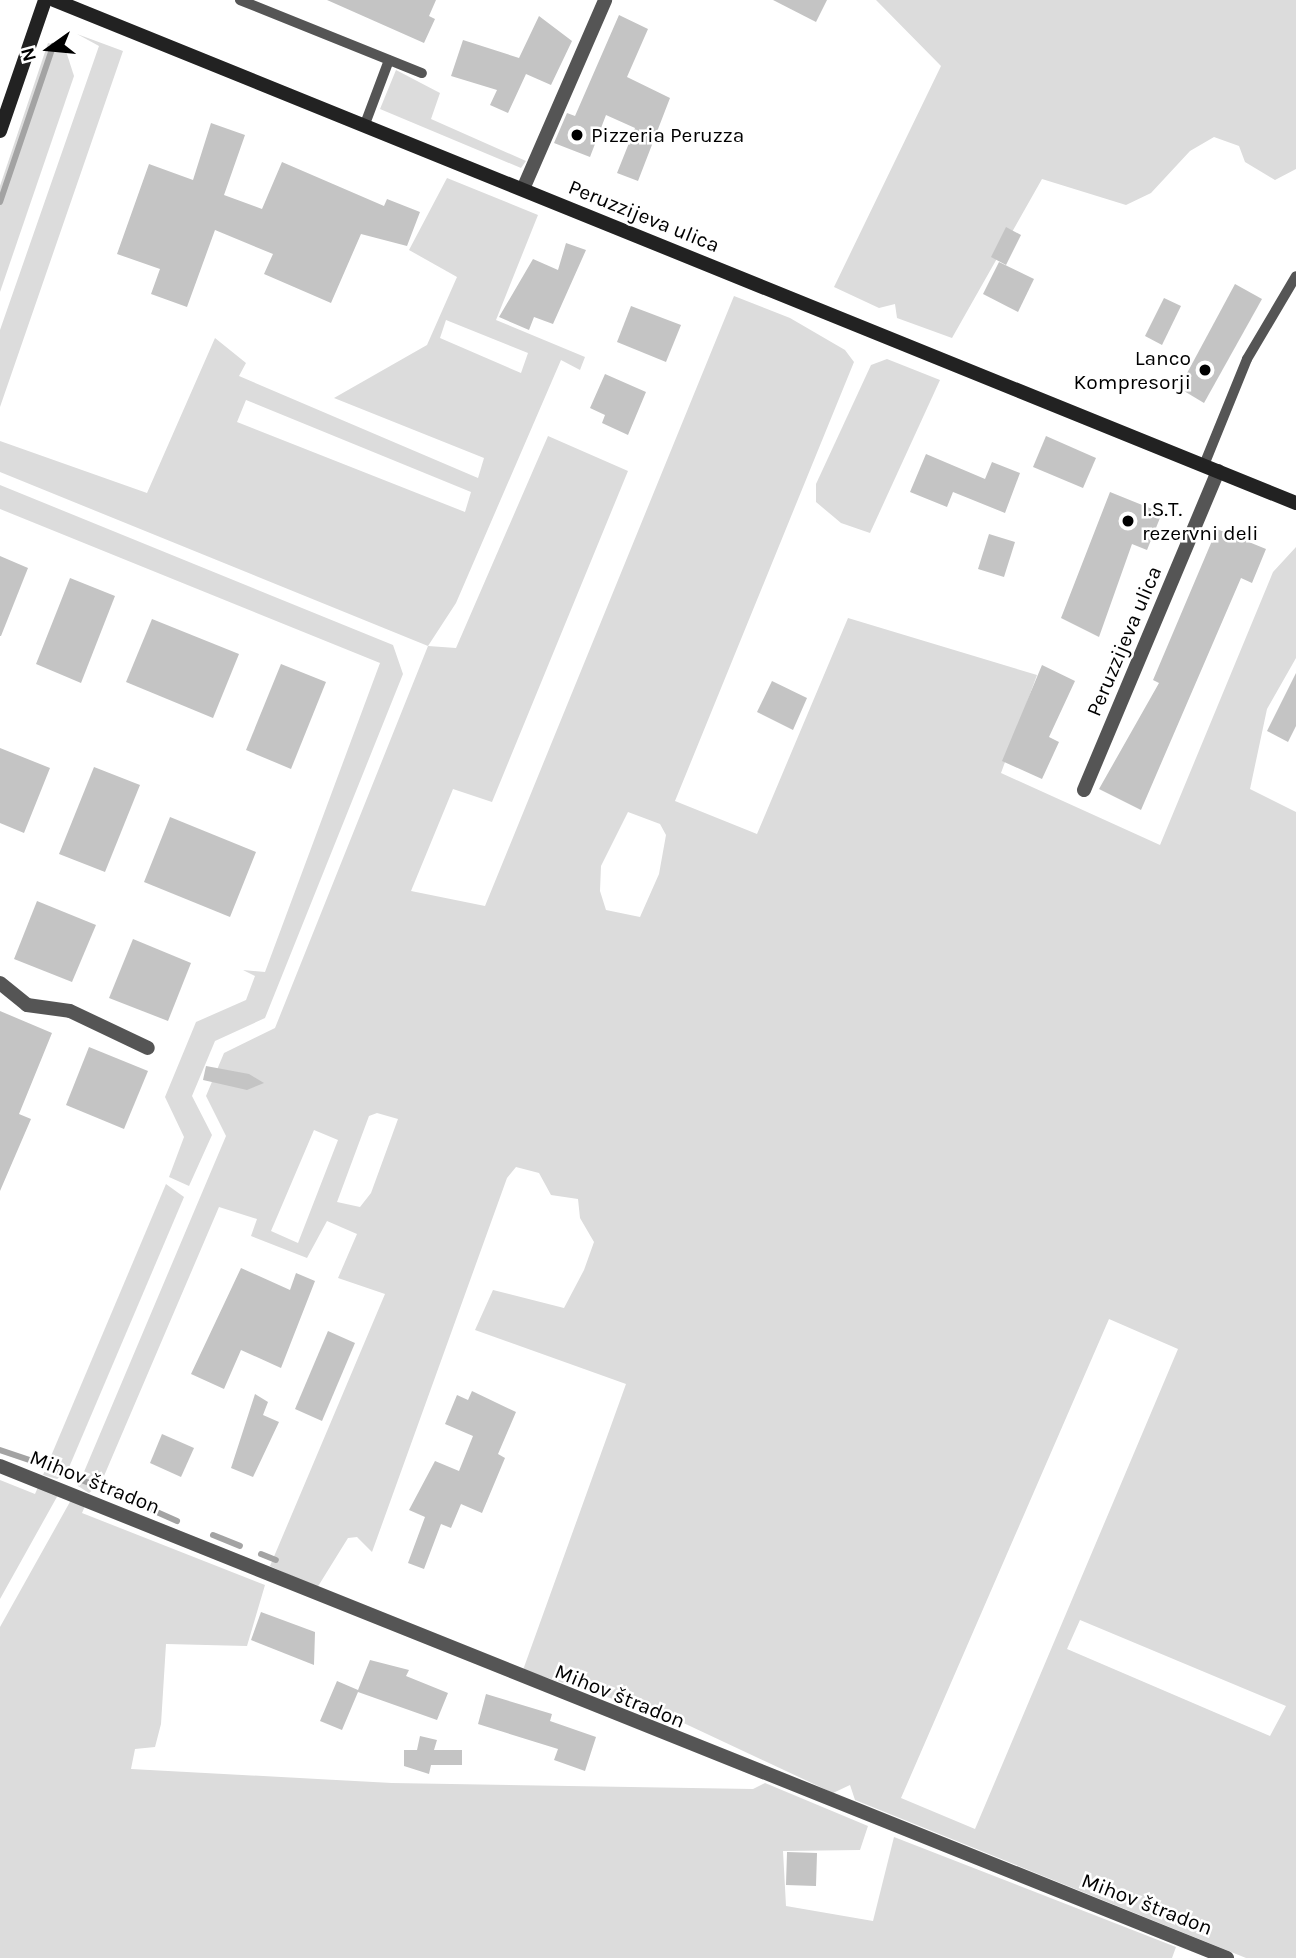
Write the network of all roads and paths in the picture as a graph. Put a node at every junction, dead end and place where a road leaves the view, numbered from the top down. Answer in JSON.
{"nodes":[{"id":1,"x":45,"y":0,"type":"edge"},
{"id":2,"x":54,"y":0,"type":"edge"},
{"id":3,"x":240,"y":0,"type":"edge"},
{"id":4,"x":605,"y":0,"type":"edge"},
{"id":5,"x":389,"y":60,"type":"junction"},
{"id":6,"x":422,"y":73,"type":"dead end"},
{"id":7,"x":365,"y":124,"type":"junction"},
{"id":8,"x":0,"y":131,"type":"edge"},
{"id":9,"x":523,"y":189,"type":"junction"},
{"id":10,"x":1296,"y":276,"type":"edge"},
{"id":11,"x":1204,"y":465,"type":"junction"},
{"id":12,"x":1218,"y":471,"type":"junction"},
{"id":13,"x":1296,"y":503,"type":"edge"},
{"id":14,"x":1084,"y":790,"type":"dead end"},
{"id":15,"x":0,"y":983,"type":"edge"},
{"id":16,"x":148,"y":1048,"type":"dead end"},
{"id":17,"x":0,"y":1466,"type":"edge"},
{"id":18,"x":1227,"y":1958,"type":"edge"}],
"edges":[{"from":1,"to":8,"type":"main road"},
{"from":2,"to":7,"type":"main road","name":"Peruzzijeva ulica"},
{"from":3,"to":5,"type":"lane"},
{"from":4,"to":9,"type":"street"},
{"from":5,"to":6,"type":"lane"},
{"from":5,"to":7,"type":"lane"},
{"from":7,"to":9,"type":"main road","name":"Peruzzijeva ulica"},
{"from":9,"to":11,"type":"main road","name":"Peruzzijeva ulica"},
{"from":10,"to":11,"type":"lane"},
{"from":11,"to":12,"type":"main road","name":"Peruzzijeva ulica"},
{"from":12,"to":13,"type":"main road","name":"Peruzzijeva ulica"},
{"from":12,"to":14,"type":"street","name":"Peruzzijeva ulica"},
{"from":15,"to":16,"type":"street"},
{"from":17,"to":18,"type":"street","name":"Mihov štradon"}]}
